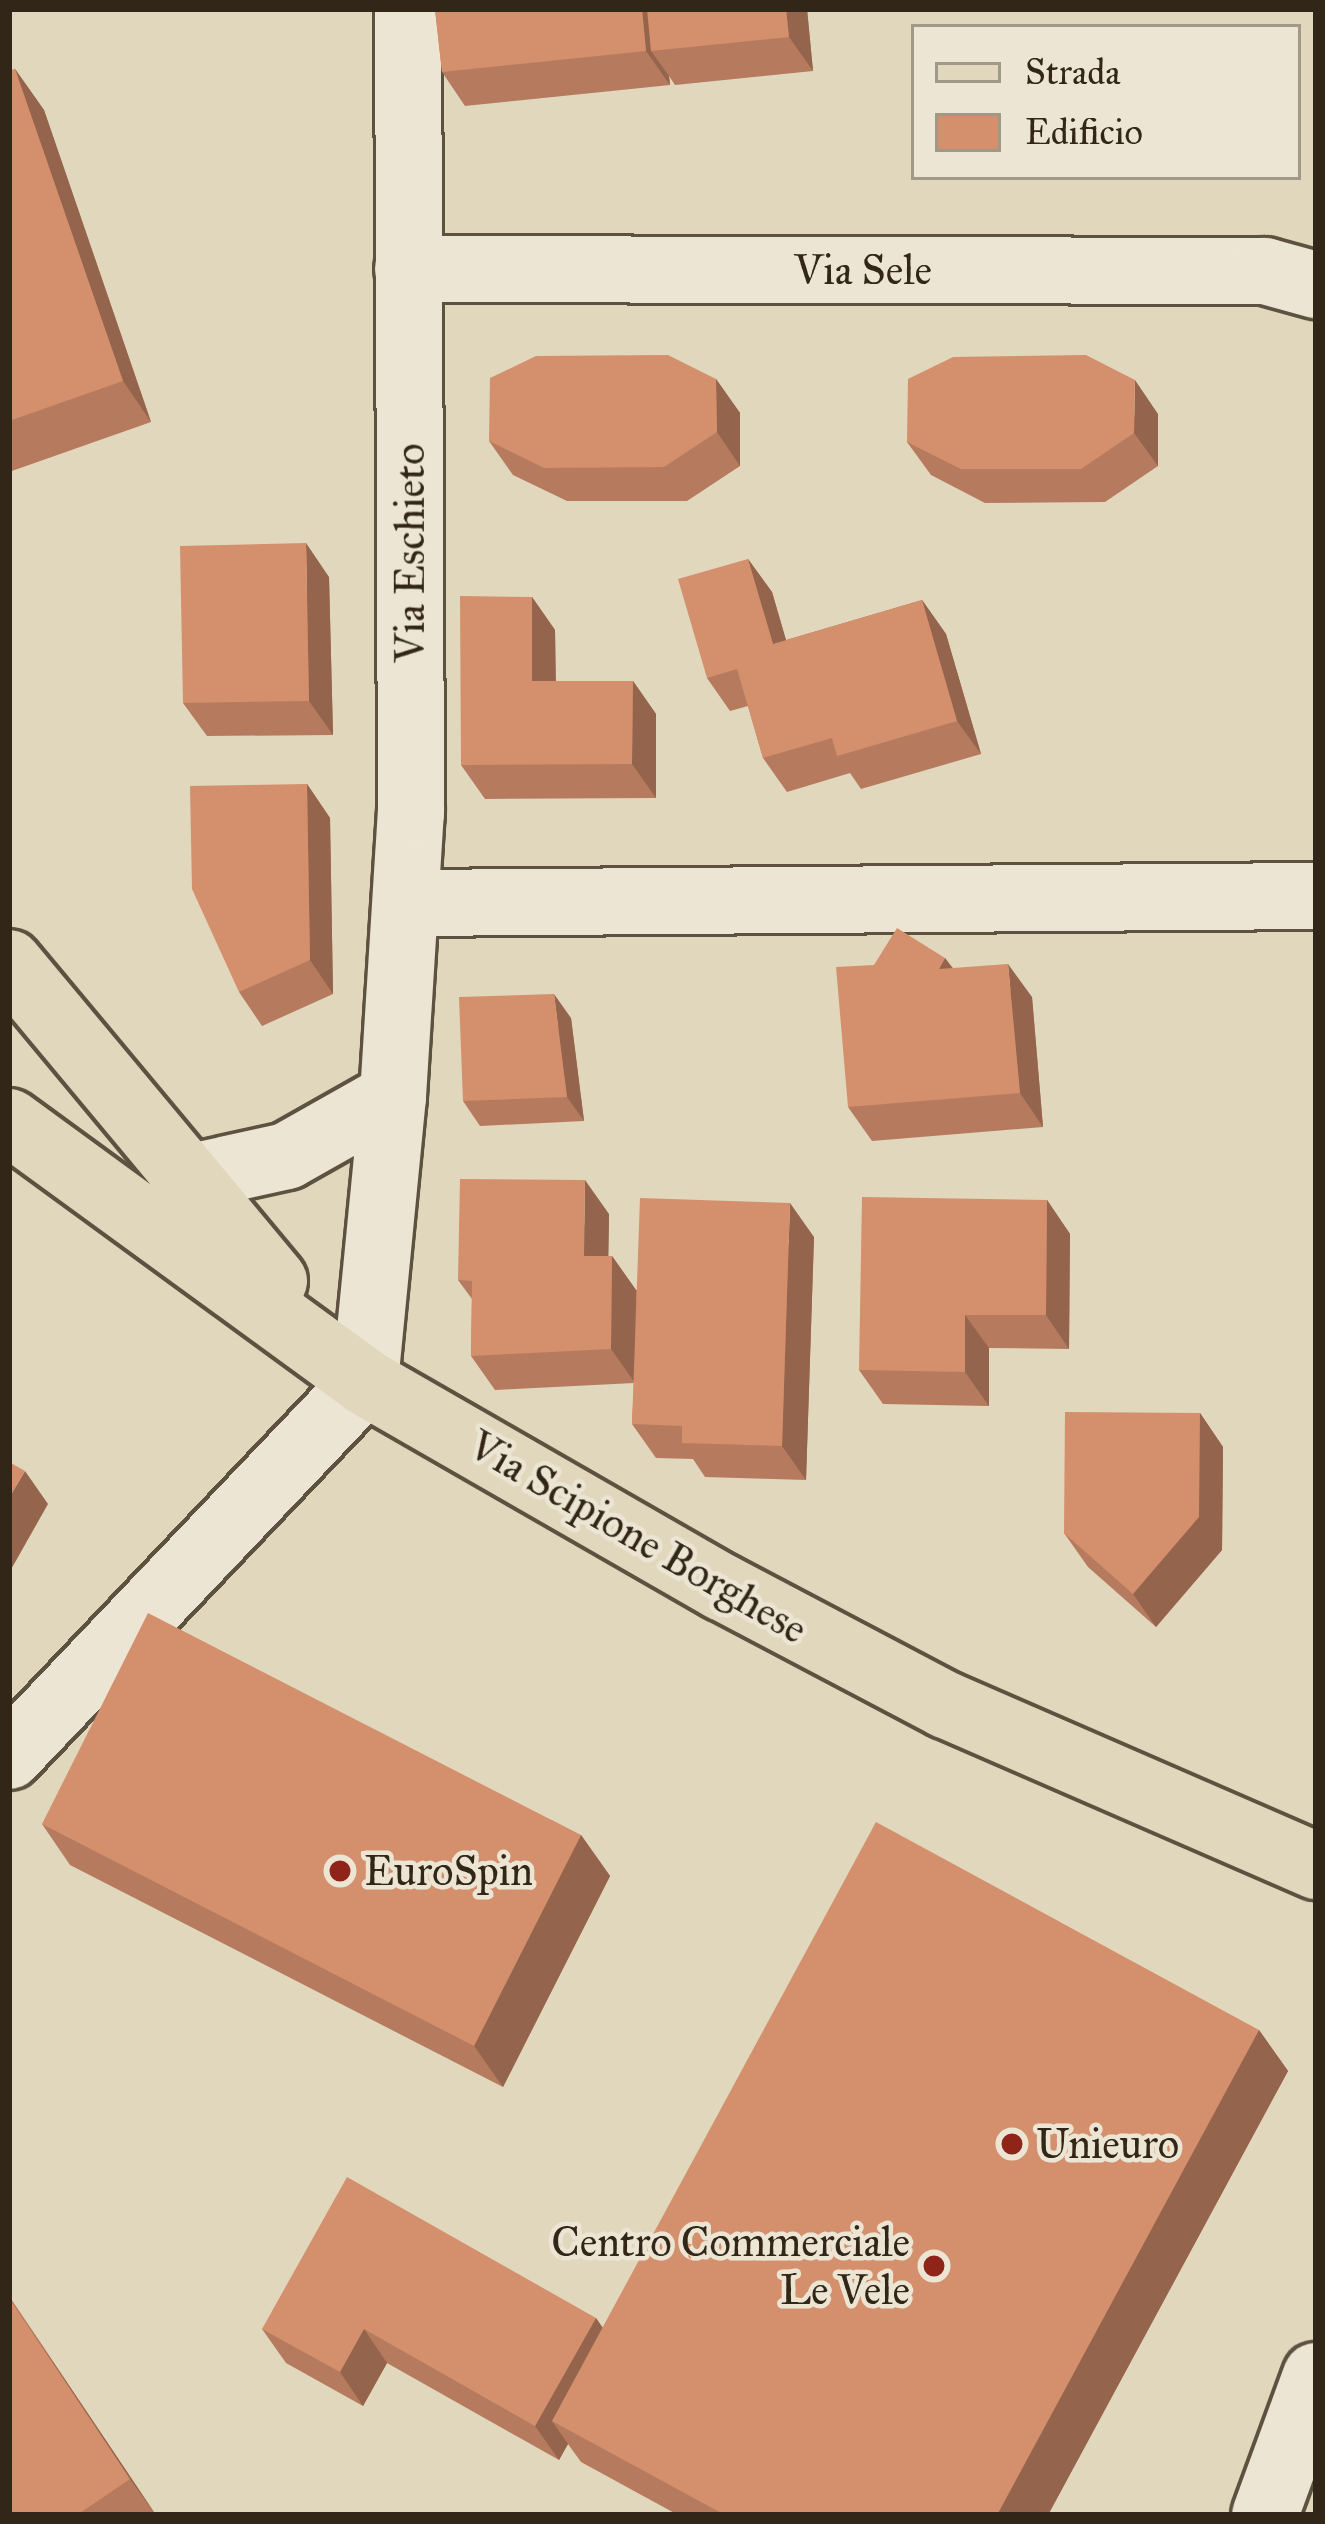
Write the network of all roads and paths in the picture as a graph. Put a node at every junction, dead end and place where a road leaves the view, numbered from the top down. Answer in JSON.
{"nodes":[{"id":1,"x":407,"y":9,"type":"edge"},
{"id":2,"x":408,"y":269,"type":"junction"},
{"id":3,"x":1316,"y":285,"type":"edge"},
{"id":4,"x":1316,"y":896,"type":"edge"},
{"id":5,"x":408,"y":903,"type":"junction"},
{"id":6,"x":9,"y":963,"type":"edge"},
{"id":7,"x":393,"y":1096,"type":"junction"},
{"id":8,"x":9,"y":1122,"type":"edge"},
{"id":9,"x":182,"y":1179,"type":"junction"},
{"id":10,"x":364,"y":1382,"type":"junction"},
{"id":11,"x":9,"y":1756,"type":"edge"},
{"id":12,"x":1316,"y":1866,"type":"edge"},
{"id":13,"x":1316,"y":2376,"type":"edge"},
{"id":14,"x":1265,"y":2515,"type":"edge"}],
"edges":[{"from":1,"to":2,"type":"street","name":"Via Eschieto"},
{"from":2,"to":3,"type":"street","name":"Via Sele"},
{"from":2,"to":5,"type":"street","name":"Via Eschieto"},
{"from":4,"to":5,"type":"street"},
{"from":5,"to":7,"type":"street","name":"Via Eschieto"},
{"from":6,"to":9,"type":"main road"},
{"from":7,"to":9,"type":"street"},
{"from":7,"to":10,"type":"street","name":"Via Eschieto"},
{"from":8,"to":10,"type":"main road","name":"Via Scipione Borghese"},
{"from":9,"to":10,"type":"main road"},
{"from":10,"to":11,"type":"street"},
{"from":10,"to":12,"type":"main road","name":"Via Scipione Borghese"},
{"from":13,"to":14,"type":"street"}]}
